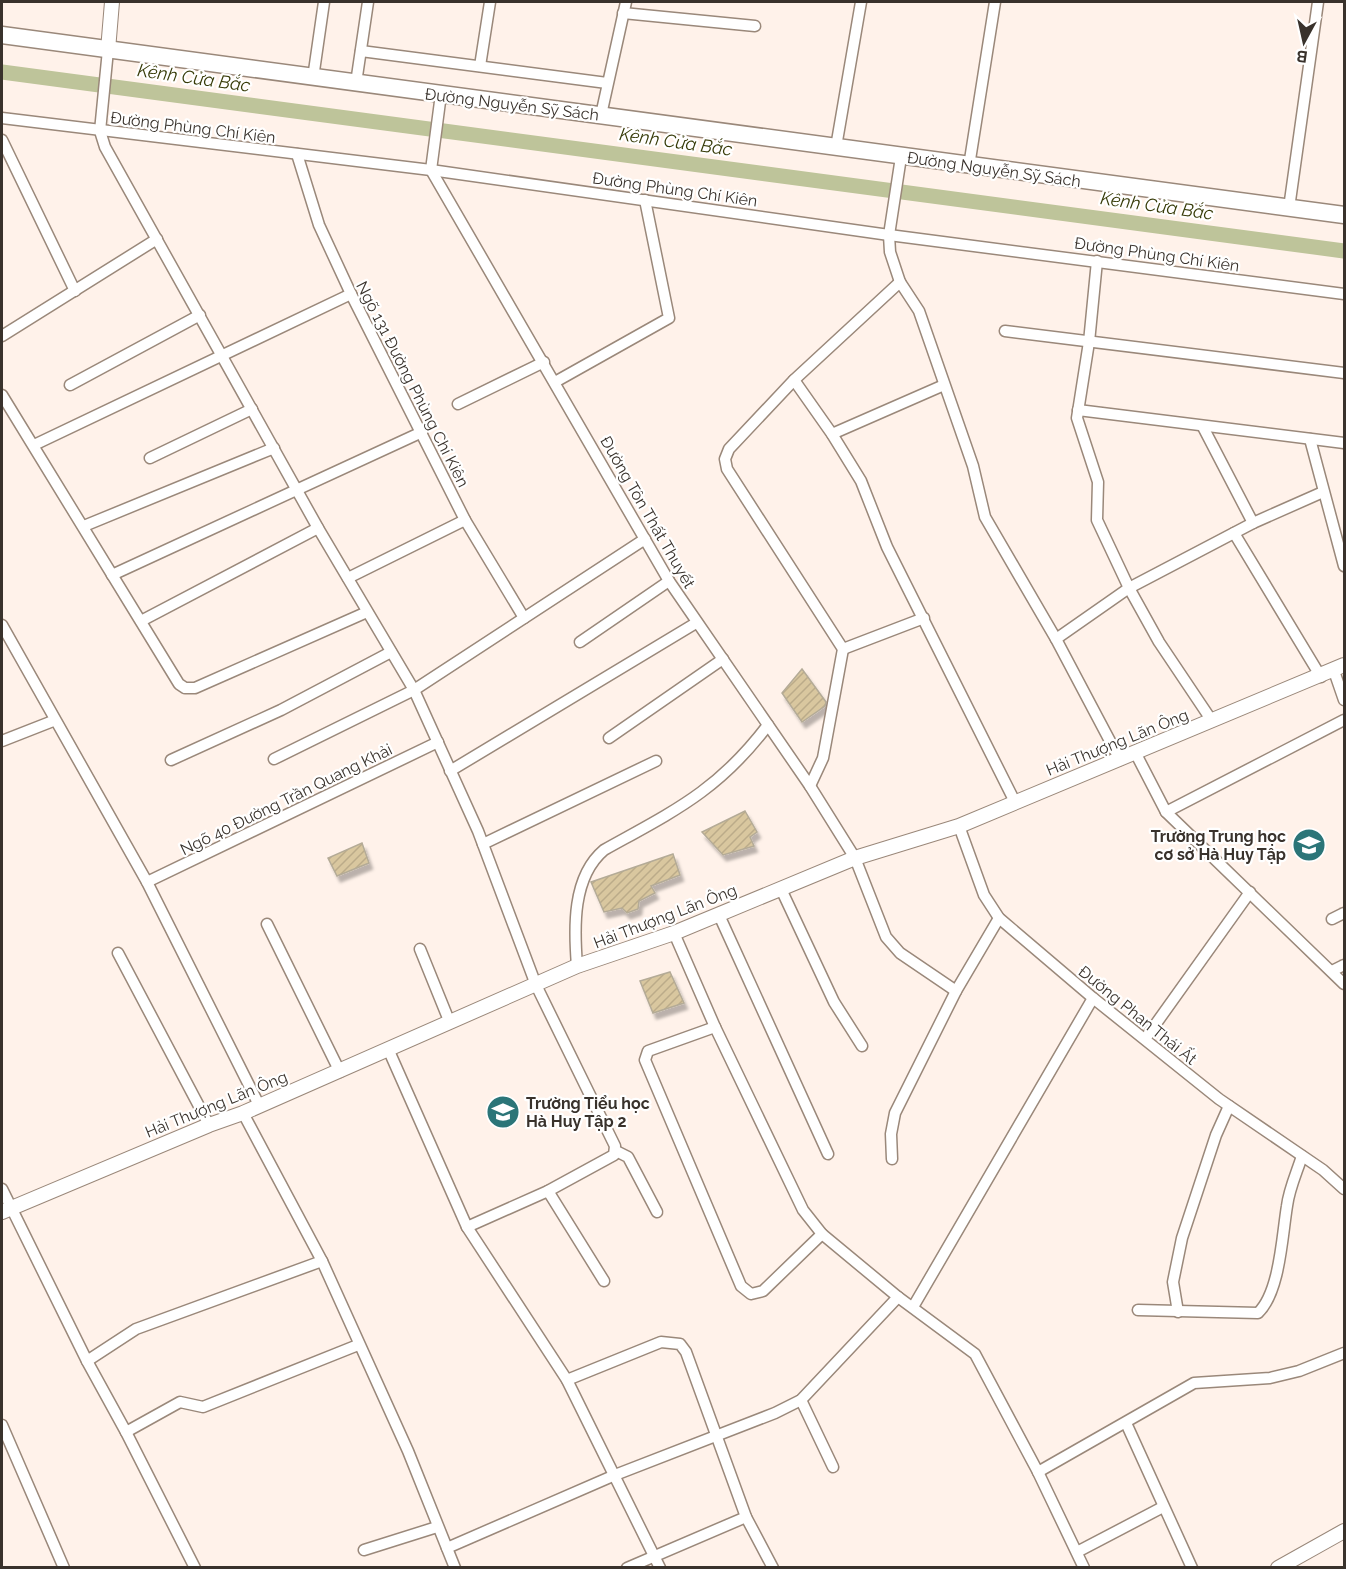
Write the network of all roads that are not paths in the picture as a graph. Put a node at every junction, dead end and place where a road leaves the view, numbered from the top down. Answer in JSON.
{"nodes":[{"id":1,"x":112,"y":2,"type":"edge"},
{"id":2,"x":324,"y":2,"type":"edge"},
{"id":3,"x":368,"y":2,"type":"edge"},
{"id":4,"x":490,"y":2,"type":"edge"},
{"id":5,"x":626,"y":2,"type":"edge"},
{"id":6,"x":861,"y":2,"type":"edge"},
{"id":7,"x":995,"y":2,"type":"edge"},
{"id":8,"x":1318,"y":2,"type":"edge"},
{"id":9,"x":623,"y":13,"type":"junction"},
{"id":10,"x":754,"y":26,"type":"dead end"},
{"id":11,"x":2,"y":35,"type":"edge"},
{"id":12,"x":108,"y":50,"type":"junction"},
{"id":13,"x":361,"y":51,"type":"junction"},
{"id":14,"x":480,"y":66,"type":"junction"},
{"id":15,"x":312,"y":78,"type":"junction"},
{"id":16,"x":356,"y":83,"type":"junction"},
{"id":17,"x":607,"y":83,"type":"junction"},
{"id":18,"x":441,"y":94,"type":"junction"},
{"id":19,"x":601,"y":115,"type":"junction"},
{"id":20,"x":2,"y":118,"type":"edge"},
{"id":21,"x":100,"y":131,"type":"junction"},
{"id":22,"x":2,"y":140,"type":"edge"},
{"id":23,"x":836,"y":147,"type":"junction"},
{"id":24,"x":297,"y":154,"type":"junction"},
{"id":25,"x":901,"y":157,"type":"junction"},
{"id":26,"x":969,"y":166,"type":"junction"},
{"id":27,"x":431,"y":170,"type":"junction"},
{"id":28,"x":645,"y":200,"type":"junction"},
{"id":29,"x":1289,"y":208,"type":"junction"},
{"id":30,"x":1344,"y":215,"type":"edge"},
{"id":31,"x":889,"y":235,"type":"junction"},
{"id":32,"x":157,"y":239,"type":"junction"},
{"id":33,"x":1097,"y":261,"type":"junction"},
{"id":34,"x":900,"y":282,"type":"junction"},
{"id":35,"x":75,"y":291,"type":"junction"},
{"id":36,"x":351,"y":294,"type":"junction"},
{"id":37,"x":1344,"y":294,"type":"edge"},
{"id":38,"x":200,"y":315,"type":"junction"},
{"id":39,"x":1005,"y":331,"type":"dead end"},
{"id":40,"x":2,"y":336,"type":"edge"},
{"id":41,"x":1089,"y":342,"type":"junction"},
{"id":42,"x":223,"y":355,"type":"junction"},
{"id":43,"x":544,"y":362,"type":"junction"},
{"id":44,"x":1344,"y":373,"type":"edge"},
{"id":45,"x":794,"y":380,"type":"junction"},
{"id":46,"x":555,"y":382,"type":"junction"},
{"id":47,"x":70,"y":385,"type":"dead end"},
{"id":48,"x":944,"y":385,"type":"junction"},
{"id":49,"x":2,"y":395,"type":"edge"},
{"id":50,"x":458,"y":404,"type":"dead end"},
{"id":51,"x":252,"y":409,"type":"junction"},
{"id":52,"x":1078,"y":410,"type":"junction"},
{"id":53,"x":1203,"y":427,"type":"junction"},
{"id":54,"x":422,"y":432,"type":"junction"},
{"id":55,"x":832,"y":434,"type":"junction"},
{"id":56,"x":1310,"y":439,"type":"junction"},
{"id":57,"x":1344,"y":443,"type":"edge"},
{"id":58,"x":34,"y":445,"type":"junction"},
{"id":59,"x":274,"y":448,"type":"junction"},
{"id":60,"x":150,"y":458,"type":"dead end"},
{"id":61,"x":297,"y":491,"type":"junction"},
{"id":62,"x":1323,"y":492,"type":"junction"},
{"id":63,"x":465,"y":520,"type":"junction"},
{"id":64,"x":1252,"y":523,"type":"junction"},
{"id":65,"x":84,"y":526,"type":"junction"},
{"id":66,"x":318,"y":528,"type":"junction"},
{"id":67,"x":1234,"y":533,"type":"junction"},
{"id":68,"x":645,"y":539,"type":"junction"},
{"id":69,"x":1344,"y":566,"type":"edge"},
{"id":70,"x":112,"y":575,"type":"junction"},
{"id":71,"x":348,"y":578,"type":"junction"},
{"id":72,"x":669,"y":581,"type":"junction"},
{"id":73,"x":1129,"y":588,"type":"junction"},
{"id":74,"x":367,"y":612,"type":"junction"},
{"id":75,"x":524,"y":618,"type":"junction"},
{"id":76,"x":924,"y":618,"type":"junction"},
{"id":77,"x":141,"y":621,"type":"junction"},
{"id":78,"x":696,"y":623,"type":"junction"},
{"id":79,"x":2,"y":625,"type":"edge"},
{"id":80,"x":1056,"y":639,"type":"junction"},
{"id":81,"x":580,"y":642,"type":"dead end"},
{"id":82,"x":843,"y":649,"type":"junction"},
{"id":83,"x":391,"y":652,"type":"junction"},
{"id":84,"x":723,"y":659,"type":"junction"},
{"id":85,"x":1333,"y":671,"type":"edge"},
{"id":86,"x":414,"y":690,"type":"junction"},
{"id":87,"x":1344,"y":700,"type":"edge"},
{"id":88,"x":1344,"y":720,"type":"edge"},
{"id":89,"x":53,"y":721,"type":"junction"},
{"id":90,"x":1212,"y":721,"type":"junction"},
{"id":91,"x":768,"y":725,"type":"junction"},
{"id":92,"x":609,"y":738,"type":"dead end"},
{"id":93,"x":2,"y":741,"type":"edge"},
{"id":94,"x":438,"y":742,"type":"junction"},
{"id":95,"x":1136,"y":754,"type":"junction"},
{"id":96,"x":274,"y":759,"type":"dead end"},
{"id":97,"x":1120,"y":759,"type":"junction"},
{"id":98,"x":171,"y":760,"type":"dead end"},
{"id":99,"x":656,"y":761,"type":"dead end"},
{"id":100,"x":450,"y":771,"type":"junction"},
{"id":101,"x":810,"y":786,"type":"junction"},
{"id":102,"x":1015,"y":802,"type":"junction"},
{"id":103,"x":1166,"y":812,"type":"junction"},
{"id":104,"x":960,"y":826,"type":"junction"},
{"id":105,"x":483,"y":844,"type":"junction"},
{"id":106,"x":855,"y":858,"type":"junction"},
{"id":107,"x":147,"y":882,"type":"junction"},
{"id":108,"x":781,"y":889,"type":"junction"},
{"id":109,"x":1250,"y":892,"type":"junction"},
{"id":110,"x":1344,"y":913,"type":"edge"},
{"id":111,"x":719,"y":915,"type":"junction"},
{"id":112,"x":999,"y":918,"type":"junction"},
{"id":113,"x":1332,"y":919,"type":"dead end"},
{"id":114,"x":267,"y":924,"type":"dead end"},
{"id":115,"x":675,"y":933,"type":"junction"},
{"id":116,"x":420,"y":949,"type":"dead end"},
{"id":117,"x":118,"y":953,"type":"dead end"},
{"id":118,"x":1344,"y":965,"type":"edge"},
{"id":119,"x":577,"y":966,"type":"junction"},
{"id":120,"x":1332,"y":971,"type":"junction"},
{"id":121,"x":1344,"y":984,"type":"edge"},
{"id":122,"x":536,"y":985,"type":"junction"},
{"id":123,"x":956,"y":991,"type":"junction"},
{"id":124,"x":1093,"y":998,"type":"junction"},
{"id":125,"x":450,"y":1023,"type":"junction"},
{"id":126,"x":715,"y":1027,"type":"junction"},
{"id":127,"x":1145,"y":1039,"type":"junction"},
{"id":128,"x":862,"y":1046,"type":"dead end"},
{"id":129,"x":389,"y":1051,"type":"junction"},
{"id":130,"x":340,"y":1071,"type":"junction"},
{"id":131,"x":259,"y":1106,"type":"junction"},
{"id":132,"x":1229,"y":1106,"type":"junction"},
{"id":133,"x":243,"y":1113,"type":"junction"},
{"id":134,"x":209,"y":1125,"type":"junction"},
{"id":135,"x":616,"y":1151,"type":"junction"},
{"id":136,"x":828,"y":1154,"type":"dead end"},
{"id":137,"x":1302,"y":1156,"type":"junction"},
{"id":138,"x":892,"y":1159,"type":"dead end"},
{"id":139,"x":2,"y":1189,"type":"edge"},
{"id":140,"x":1344,"y":1189,"type":"edge"},
{"id":141,"x":548,"y":1191,"type":"junction"},
{"id":142,"x":5,"y":1210,"type":"edge"},
{"id":143,"x":657,"y":1212,"type":"dead end"},
{"id":144,"x":467,"y":1227,"type":"junction"},
{"id":145,"x":822,"y":1234,"type":"junction"},
{"id":146,"x":322,"y":1261,"type":"junction"},
{"id":147,"x":604,"y":1281,"type":"dead end"},
{"id":148,"x":898,"y":1297,"type":"junction"},
{"id":149,"x":913,"y":1307,"type":"junction"},
{"id":150,"x":1138,"y":1310,"type":"dead end"},
{"id":151,"x":1178,"y":1312,"type":"junction"},
{"id":152,"x":358,"y":1345,"type":"junction"},
{"id":153,"x":1344,"y":1353,"type":"edge"},
{"id":154,"x":87,"y":1362,"type":"junction"},
{"id":155,"x":567,"y":1380,"type":"junction"},
{"id":156,"x":801,"y":1400,"type":"junction"},
{"id":157,"x":1126,"y":1423,"type":"junction"},
{"id":158,"x":2,"y":1425,"type":"edge"},
{"id":159,"x":126,"y":1432,"type":"junction"},
{"id":160,"x":717,"y":1435,"type":"junction"},
{"id":161,"x":833,"y":1467,"type":"dead end"},
{"id":162,"x":1038,"y":1472,"type":"junction"},
{"id":163,"x":615,"y":1475,"type":"junction"},
{"id":164,"x":1163,"y":1507,"type":"junction"},
{"id":165,"x":746,"y":1517,"type":"junction"},
{"id":166,"x":437,"y":1527,"type":"junction"},
{"id":167,"x":1344,"y":1531,"type":"edge"},
{"id":168,"x":447,"y":1548,"type":"junction"},
{"id":169,"x":364,"y":1550,"type":"dead end"},
{"id":170,"x":1077,"y":1552,"type":"junction"},
{"id":171,"x":655,"y":1555,"type":"junction"},
{"id":172,"x":63,"y":1568,"type":"edge"},
{"id":173,"x":195,"y":1568,"type":"edge"},
{"id":174,"x":455,"y":1568,"type":"edge"},
{"id":175,"x":627,"y":1568,"type":"edge"},
{"id":176,"x":660,"y":1568,"type":"edge"},
{"id":177,"x":773,"y":1568,"type":"edge"},
{"id":178,"x":1084,"y":1568,"type":"edge"},
{"id":179,"x":1192,"y":1568,"type":"edge"},
{"id":180,"x":1278,"y":1568,"type":"edge"}],
"edges":[{"from":1,"to":12,"type":"street"},
{"from":2,"to":15,"type":"street"},
{"from":3,"to":13,"type":"street"},
{"from":4,"to":14,"type":"street"},
{"from":5,"to":9,"type":"street"},
{"from":6,"to":23,"type":"street"},
{"from":7,"to":26,"type":"street"},
{"from":8,"to":29,"type":"street"},
{"from":9,"to":10,"type":"street"},
{"from":9,"to":17,"type":"street"},
{"from":11,"to":12,"type":"main road","name":"Đường Nguyễn Sỹ Sách"},
{"from":12,"to":15,"type":"main road","name":"Đường Nguyễn Sỹ Sách"},
{"from":12,"to":21,"type":"street"},
{"from":13,"to":14,"type":"street"},
{"from":13,"to":16,"type":"street"},
{"from":14,"to":17,"type":"street"},
{"from":15,"to":16,"type":"main road","name":"Đường Nguyễn Sỹ Sách"},
{"from":16,"to":18,"type":"main road","name":"Đường Nguyễn Sỹ Sách"},
{"from":17,"to":19,"type":"street"},
{"from":18,"to":19,"type":"main road","name":"Đường Nguyễn Sỹ Sách"},
{"from":18,"to":27,"type":"street"},
{"from":19,"to":23,"type":"main road","name":"Đường Nguyễn Sỹ Sách"},
{"from":20,"to":21,"type":"street","name":"Đường Phùng Chí Kiên"},
{"from":21,"to":24,"type":"street","name":"Đường Phùng Chí Kiên"},
{"from":21,"to":32,"type":"street"},
{"from":22,"to":35,"type":"street"},
{"from":23,"to":25,"type":"main road","name":"Đường Nguyễn Sỹ Sách"},
{"from":24,"to":27,"type":"street","name":"Đường Phùng Chí Kiên"},
{"from":24,"to":36,"type":"street","name":"Ngõ 131 Đường Phùng Chí Kiên"},
{"from":25,"to":26,"type":"main road","name":"Đường Nguyễn Sỹ Sách"},
{"from":25,"to":31,"type":"street"},
{"from":26,"to":29,"type":"main road","name":"Đường Nguyễn Sỹ Sách"},
{"from":27,"to":28,"type":"street","name":"Đường Phùng Chí Kiên"},
{"from":27,"to":43,"type":"street","name":"Đường Tôn Thất Thuyết"},
{"from":28,"to":31,"type":"street","name":"Đường Phùng Chí Kiên"},
{"from":28,"to":46,"type":"street"},
{"from":29,"to":30,"type":"main road","name":"Đường Nguyễn Sỹ Sách"},
{"from":31,"to":33,"type":"street","name":"Đường Phùng Chí Kiên"},
{"from":31,"to":34,"type":"street"},
{"from":32,"to":35,"type":"street"},
{"from":32,"to":38,"type":"street"},
{"from":33,"to":37,"type":"street","name":"Đường Phùng Chí Kiên"},
{"from":33,"to":41,"type":"street"},
{"from":34,"to":45,"type":"street"},
{"from":34,"to":48,"type":"street"},
{"from":35,"to":40,"type":"street"},
{"from":36,"to":42,"type":"street"},
{"from":36,"to":54,"type":"street","name":"Ngõ 131 Đường Phùng Chí Kiên"},
{"from":38,"to":42,"type":"street"},
{"from":38,"to":47,"type":"street"},
{"from":39,"to":41,"type":"street"},
{"from":41,"to":44,"type":"street"},
{"from":41,"to":52,"type":"street"},
{"from":42,"to":51,"type":"street"},
{"from":42,"to":58,"type":"street"},
{"from":43,"to":46,"type":"street","name":"Đường Tôn Thất Thuyết"},
{"from":43,"to":50,"type":"street"},
{"from":45,"to":55,"type":"street"},
{"from":45,"to":82,"type":"street"},
{"from":46,"to":68,"type":"street","name":"Đường Tôn Thất Thuyết"},
{"from":48,"to":55,"type":"street"},
{"from":48,"to":80,"type":"street"},
{"from":49,"to":58,"type":"street"},
{"from":51,"to":59,"type":"street"},
{"from":51,"to":60,"type":"street"},
{"from":52,"to":53,"type":"street"},
{"from":52,"to":73,"type":"street"},
{"from":53,"to":56,"type":"street"},
{"from":53,"to":64,"type":"street"},
{"from":54,"to":61,"type":"street"},
{"from":54,"to":63,"type":"street","name":"Ngõ 131 Đường Phùng Chí Kiên"},
{"from":55,"to":76,"type":"street"},
{"from":56,"to":57,"type":"street"},
{"from":56,"to":62,"type":"street"},
{"from":58,"to":65,"type":"street"},
{"from":59,"to":61,"type":"street"},
{"from":59,"to":65,"type":"street"},
{"from":61,"to":66,"type":"street"},
{"from":61,"to":70,"type":"street"},
{"from":62,"to":64,"type":"street"},
{"from":62,"to":69,"type":"street"},
{"from":63,"to":71,"type":"street"},
{"from":63,"to":75,"type":"street","name":"Ngõ 131 Đường Phùng Chí Kiên"},
{"from":64,"to":67,"type":"street"},
{"from":65,"to":70,"type":"street"},
{"from":66,"to":71,"type":"street"},
{"from":66,"to":77,"type":"street"},
{"from":67,"to":73,"type":"street"},
{"from":67,"to":85,"type":"street"},
{"from":68,"to":72,"type":"street","name":"Đường Tôn Thất Thuyết"},
{"from":68,"to":75,"type":"street"},
{"from":70,"to":77,"type":"street"},
{"from":71,"to":74,"type":"street"},
{"from":72,"to":78,"type":"street","name":"Đường Tôn Thất Thuyết"},
{"from":72,"to":81,"type":"street"},
{"from":73,"to":80,"type":"street"},
{"from":73,"to":90,"type":"street"},
{"from":74,"to":77,"type":"street"},
{"from":74,"to":83,"type":"street"},
{"from":75,"to":86,"type":"street"},
{"from":76,"to":82,"type":"street"},
{"from":76,"to":102,"type":"street"},
{"from":78,"to":84,"type":"street","name":"Đường Tôn Thất Thuyết"},
{"from":78,"to":100,"type":"street"},
{"from":79,"to":89,"type":"street"},
{"from":80,"to":97,"type":"street"},
{"from":82,"to":101,"type":"street"},
{"from":83,"to":86,"type":"street"},
{"from":83,"to":98,"type":"street"},
{"from":84,"to":91,"type":"street","name":"Đường Tôn Thất Thuyết"},
{"from":84,"to":92,"type":"street"},
{"from":85,"to":87,"type":"street"},
{"from":85,"to":90,"type":"street","name":"Hải Thượng Lãn Ông"},
{"from":86,"to":94,"type":"street"},
{"from":86,"to":96,"type":"street"},
{"from":88,"to":103,"type":"street"},
{"from":89,"to":93,"type":"street"},
{"from":89,"to":107,"type":"street"},
{"from":90,"to":95,"type":"street","name":"Hải Thượng Lãn Ông"},
{"from":91,"to":101,"type":"street","name":"Đường Tôn Thất Thuyết"},
{"from":91,"to":119,"type":"street"},
{"from":94,"to":100,"type":"street"},
{"from":94,"to":107,"type":"street","name":"Ngõ 40 Đường Trần Quang Khải"},
{"from":95,"to":97,"type":"street","name":"Hải Thượng Lãn Ông"},
{"from":95,"to":103,"type":"street"},
{"from":97,"to":102,"type":"street","name":"Hải Thượng Lãn Ông"},
{"from":99,"to":105,"type":"street"},
{"from":100,"to":105,"type":"street"},
{"from":101,"to":106,"type":"street","name":"Đường Tôn Thất Thuyết"},
{"from":102,"to":104,"type":"street","name":"Hải Thượng Lãn Ông"},
{"from":103,"to":109,"type":"street"},
{"from":104,"to":106,"type":"street","name":"Hải Thượng Lãn Ông"},
{"from":104,"to":112,"type":"street","name":"Đường Phan Thái Ất"},
{"from":105,"to":122,"type":"street"},
{"from":106,"to":108,"type":"street","name":"Hải Thượng Lãn Ông"},
{"from":106,"to":123,"type":"street","name":"Đường Tôn Thất Thuyết"},
{"from":107,"to":131,"type":"street"},
{"from":108,"to":111,"type":"street","name":"Hải Thượng Lãn Ông"},
{"from":108,"to":128,"type":"street"},
{"from":109,"to":120,"type":"street"},
{"from":109,"to":127,"type":"street"},
{"from":110,"to":113,"type":"street"},
{"from":111,"to":115,"type":"street","name":"Hải Thượng Lãn Ông"},
{"from":111,"to":136,"type":"street"},
{"from":112,"to":123,"type":"street"},
{"from":112,"to":124,"type":"street","name":"Đường Phan Thái Ất"},
{"from":114,"to":130,"type":"street"},
{"from":115,"to":119,"type":"street","name":"Hải Thượng Lãn Ông"},
{"from":115,"to":126,"type":"street"},
{"from":116,"to":125,"type":"street"},
{"from":117,"to":134,"type":"street"},
{"from":118,"to":120,"type":"street"},
{"from":119,"to":122,"type":"street","name":"Hải Thượng Lãn Ông"},
{"from":120,"to":121,"type":"street"},
{"from":122,"to":125,"type":"street","name":"Hải Thượng Lãn Ông"},
{"from":122,"to":135,"type":"street"},
{"from":123,"to":138,"type":"street"},
{"from":124,"to":127,"type":"street","name":"Đường Phan Thái Ất"},
{"from":124,"to":149,"type":"street"},
{"from":125,"to":129,"type":"street","name":"Hải Thượng Lãn Ông"},
{"from":126,"to":145,"type":"street"},
{"from":126,"to":145,"type":"street"},
{"from":127,"to":132,"type":"street","name":"Đường Phan Thái Ất"},
{"from":129,"to":130,"type":"street","name":"Hải Thượng Lãn Ông"},
{"from":129,"to":144,"type":"street"},
{"from":130,"to":131,"type":"street","name":"Hải Thượng Lãn Ông"},
{"from":131,"to":133,"type":"street","name":"Hải Thượng Lãn Ông"},
{"from":132,"to":137,"type":"street","name":"Đường Phan Thái Ất"},
{"from":132,"to":151,"type":"street"},
{"from":133,"to":134,"type":"street","name":"Hải Thượng Lãn Ông"},
{"from":133,"to":146,"type":"street"},
{"from":134,"to":142,"type":"street","name":"Hải Thượng Lãn Ông"},
{"from":135,"to":141,"type":"street"},
{"from":135,"to":143,"type":"street"},
{"from":137,"to":140,"type":"street","name":"Đường Phan Thái Ất"},
{"from":137,"to":151,"type":"street"},
{"from":139,"to":142,"type":"street"},
{"from":141,"to":144,"type":"street"},
{"from":141,"to":147,"type":"street"},
{"from":142,"to":154,"type":"street"},
{"from":144,"to":155,"type":"street"},
{"from":145,"to":148,"type":"street"},
{"from":146,"to":152,"type":"street"},
{"from":146,"to":154,"type":"street"},
{"from":148,"to":149,"type":"street"},
{"from":148,"to":156,"type":"street"},
{"from":149,"to":162,"type":"street"},
{"from":150,"to":151,"type":"street"},
{"from":152,"to":159,"type":"street"},
{"from":152,"to":166,"type":"street"},
{"from":153,"to":157,"type":"street"},
{"from":154,"to":159,"type":"street"},
{"from":155,"to":160,"type":"street"},
{"from":155,"to":163,"type":"street"},
{"from":156,"to":160,"type":"street"},
{"from":156,"to":161,"type":"street"},
{"from":157,"to":162,"type":"street"},
{"from":157,"to":164,"type":"street"},
{"from":158,"to":172,"type":"street"},
{"from":159,"to":173,"type":"street"},
{"from":160,"to":163,"type":"street"},
{"from":160,"to":165,"type":"street"},
{"from":162,"to":170,"type":"street"},
{"from":163,"to":168,"type":"street"},
{"from":163,"to":171,"type":"street"},
{"from":164,"to":170,"type":"street"},
{"from":164,"to":179,"type":"street"},
{"from":165,"to":171,"type":"street"},
{"from":165,"to":177,"type":"street"},
{"from":166,"to":168,"type":"street"},
{"from":166,"to":169,"type":"street"},
{"from":167,"to":180,"type":"street"},
{"from":168,"to":174,"type":"street"},
{"from":170,"to":178,"type":"street"},
{"from":171,"to":175,"type":"street"},
{"from":171,"to":176,"type":"street"}]}
